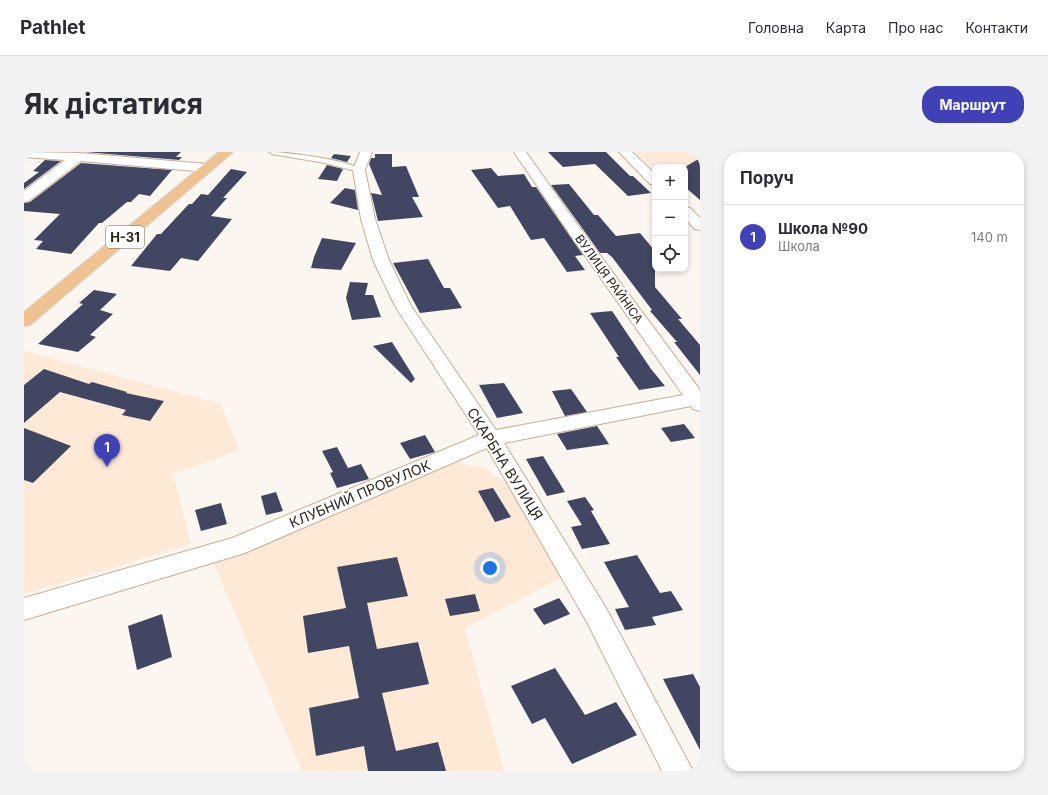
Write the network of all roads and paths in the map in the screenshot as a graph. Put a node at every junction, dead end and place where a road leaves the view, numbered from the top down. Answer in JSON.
{"nodes":[{"id":1,"x":227,"y":152,"type":"edge"},
{"id":2,"x":272,"y":152,"type":"edge"},
{"id":3,"x":520,"y":152,"type":"edge"},
{"id":4,"x":625,"y":152,"type":"edge"},
{"id":5,"x":24,"y":153,"type":"edge"},
{"id":6,"x":87,"y":156,"type":"edge"},
{"id":7,"x":362,"y":161,"type":"edge"},
{"id":8,"x":207,"y":168,"type":"junction"},
{"id":9,"x":652,"y":178,"type":"edge"},
{"id":10,"x":24,"y":198,"type":"edge"},
{"id":11,"x":688,"y":214,"type":"edge"},
{"id":12,"x":700,"y":226,"type":"edge"},
{"id":13,"x":24,"y":321,"type":"edge"},
{"id":14,"x":698,"y":400,"type":"edge"},
{"id":15,"x":491,"y":438,"type":"junction"},
{"id":16,"x":24,"y":609,"type":"edge"},
{"id":17,"x":678,"y":771,"type":"edge"}],
"edges":[{"from":1,"to":8,"type":"main road","number":"Н-31"},
{"from":2,"to":7,"type":"lane"},
{"from":3,"to":14,"type":"street","name":"ВУЛИЦЯ РАЙНІСА"},
{"from":4,"to":9,"type":"street"},
{"from":5,"to":6,"type":"street"},
{"from":6,"to":8,"type":"street"},
{"from":6,"to":10,"type":"street"},
{"from":7,"to":15,"type":"street","name":"СКАРБНА ВУЛИЦЯ"},
{"from":8,"to":13,"type":"main road","number":"Н-31"},
{"from":11,"to":12,"type":"street"},
{"from":14,"to":15,"type":"street","name":"КЛУБНИЙ ПРОВУЛОК"},
{"from":15,"to":16,"type":"street","name":"КЛУБНИЙ ПРОВУЛОК"},
{"from":15,"to":17,"type":"street","name":"СКАРБНА ВУЛИЦЯ"}]}
